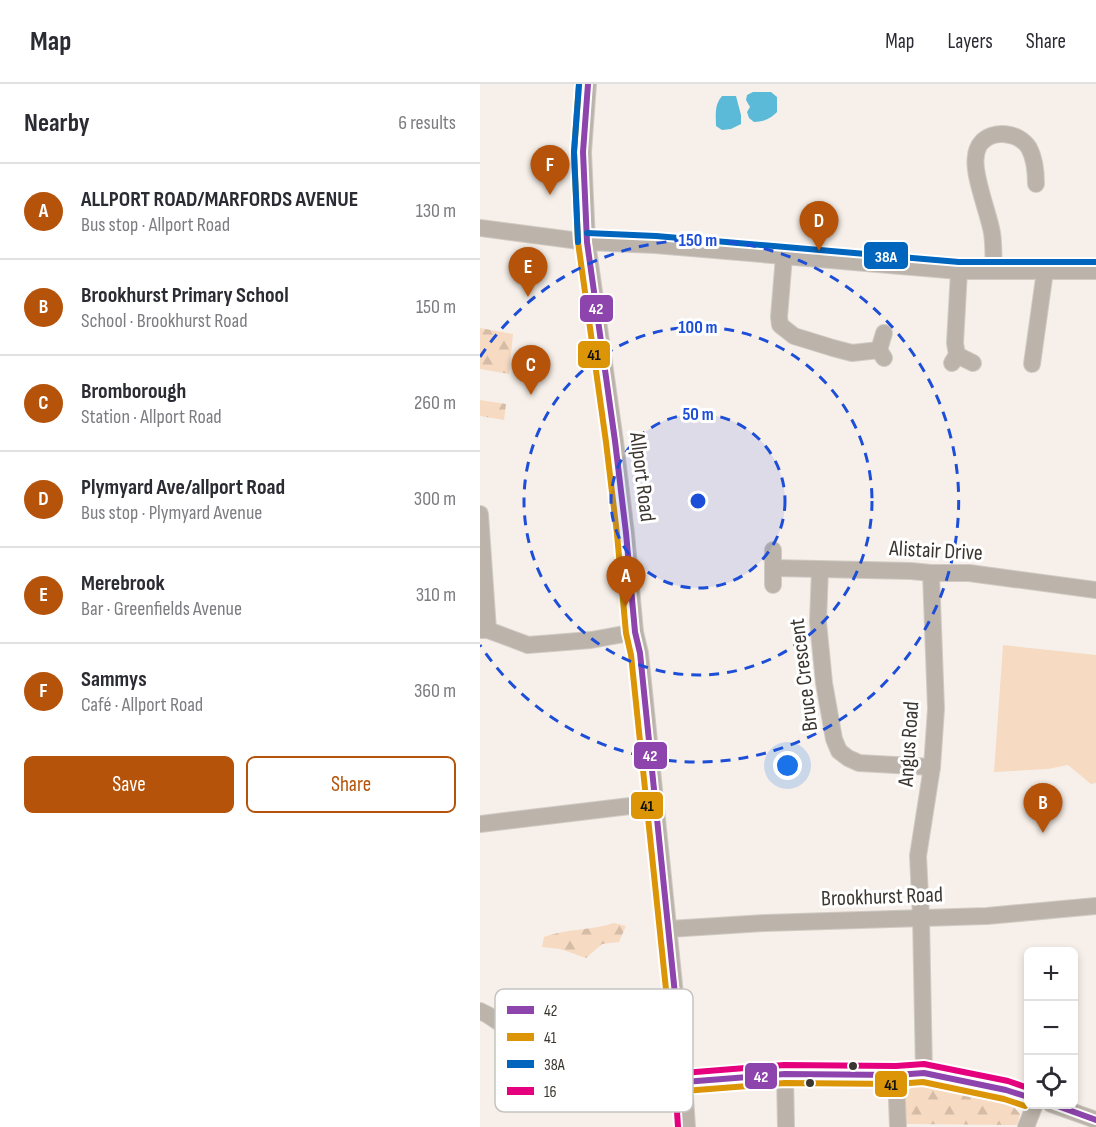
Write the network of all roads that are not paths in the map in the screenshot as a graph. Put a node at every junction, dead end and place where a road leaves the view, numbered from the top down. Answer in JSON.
{"nodes":[{"id":1,"x":588,"y":84,"type":"edge"},
{"id":2,"x":1040,"y":174,"type":"dead end"},
{"id":3,"x":480,"y":228,"type":"edge"},
{"id":4,"x":587,"y":243,"type":"junction"},
{"id":5,"x":784,"y":256,"type":"junction"},
{"id":6,"x":994,"y":270,"type":"junction"},
{"id":7,"x":959,"y":271,"type":"junction"},
{"id":8,"x":1045,"y":271,"type":"junction"},
{"id":9,"x":1096,"y":271,"type":"edge"},
{"id":10,"x":884,"y":333,"type":"dead end"},
{"id":11,"x":973,"y":363,"type":"dead end"},
{"id":12,"x":1032,"y":364,"type":"dead end"},
{"id":13,"x":480,"y":514,"type":"edge"},
{"id":14,"x":773,"y":550,"type":"dead end"},
{"id":15,"x":820,"y":569,"type":"junction"},
{"id":16,"x":931,"y":573,"type":"junction"},
{"id":17,"x":1096,"y":590,"type":"edge"},
{"id":18,"x":484,"y":630,"type":"edge"},
{"id":19,"x":635,"y":632,"type":"junction"},
{"id":20,"x":932,"y":767,"type":"junction"},
{"id":21,"x":655,"y":803,"type":"junction"},
{"id":22,"x":480,"y":824,"type":"edge"},
{"id":23,"x":1096,"y":906,"type":"edge"},
{"id":24,"x":921,"y":917,"type":"junction"},
{"id":25,"x":669,"y":929,"type":"junction"},
{"id":26,"x":675,"y":989,"type":"edge"},
{"id":27,"x":480,"y":1011,"type":"edge"},
{"id":28,"x":495,"y":1019,"type":"edge"},
{"id":29,"x":924,"y":1073,"type":"junction"},
{"id":30,"x":785,"y":1074,"type":"junction"},
{"id":31,"x":896,"y":1075,"type":"junction"},
{"id":32,"x":693,"y":1081,"type":"edge"},
{"id":33,"x":1024,"y":1095,"type":"edge"},
{"id":34,"x":1033,"y":1109,"type":"edge"},
{"id":35,"x":1065,"y":1109,"type":"edge"},
{"id":36,"x":686,"y":1112,"type":"edge"},
{"id":37,"x":1096,"y":1120,"type":"edge"},
{"id":38,"x":687,"y":1127,"type":"edge"},
{"id":39,"x":786,"y":1127,"type":"edge"},
{"id":40,"x":898,"y":1127,"type":"edge"},
{"id":41,"x":1026,"y":1127,"type":"edge"}],
"edges":[{"from":1,"to":4,"type":"street","name":"Allport Road"},
{"from":2,"to":6,"type":"street"},
{"from":3,"to":4,"type":"street"},
{"from":4,"to":5,"type":"street"},
{"from":4,"to":19,"type":"street","name":"Allport Road"},
{"from":5,"to":7,"type":"street"},
{"from":5,"to":10,"type":"street"},
{"from":6,"to":7,"type":"street"},
{"from":6,"to":8,"type":"street"},
{"from":7,"to":11,"type":"street"},
{"from":8,"to":9,"type":"street"},
{"from":8,"to":12,"type":"street"},
{"from":13,"to":18,"type":"street"},
{"from":14,"to":15,"type":"street","name":"Alistair Drive"},
{"from":15,"to":16,"type":"street","name":"Alistair Drive"},
{"from":15,"to":20,"type":"street","name":"Bruce Crescent"},
{"from":16,"to":17,"type":"street","name":"Alistair Drive"},
{"from":16,"to":20,"type":"street","name":"Angus Road"},
{"from":18,"to":19,"type":"street"},
{"from":19,"to":21,"type":"street","name":"Allport Road"},
{"from":20,"to":24,"type":"street","name":"Angus Road"},
{"from":21,"to":22,"type":"street"},
{"from":21,"to":25,"type":"street","name":"Allport Road"},
{"from":23,"to":24,"type":"street","name":"Brookhurst Road"},
{"from":24,"to":25,"type":"street","name":"Brookhurst Road"},
{"from":24,"to":29,"type":"street","name":"Angus Road"},
{"from":25,"to":26,"type":"street","name":"Allport Road"},
{"from":27,"to":28,"type":"street"},
{"from":29,"to":31,"type":"street"},
{"from":29,"to":33,"type":"street"},
{"from":30,"to":31,"type":"street"},
{"from":30,"to":32,"type":"street"},
{"from":30,"to":39,"type":"street"},
{"from":31,"to":40,"type":"street"},
{"from":34,"to":41,"type":"street"},
{"from":35,"to":37,"type":"street"},
{"from":36,"to":38,"type":"street","name":"Allport Road"}]}
